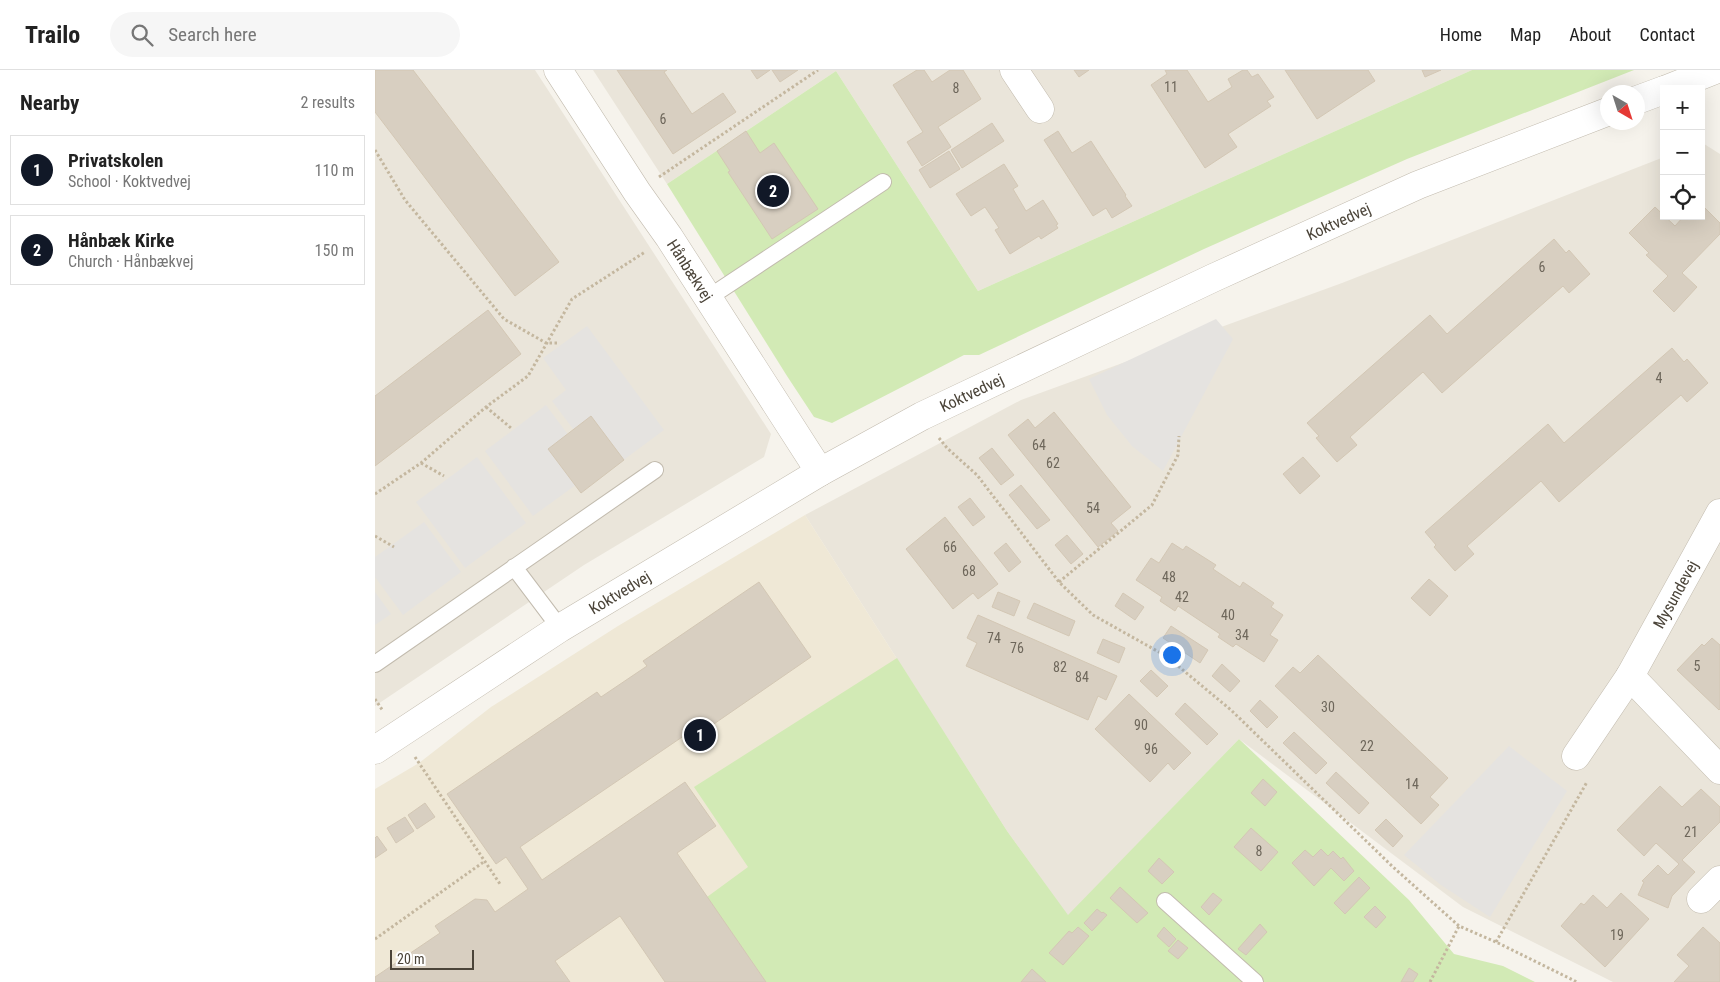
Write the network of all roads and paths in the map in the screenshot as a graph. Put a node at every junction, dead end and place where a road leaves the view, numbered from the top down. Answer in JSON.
{"nodes":[{"id":1,"x":558,"y":70,"type":"edge"},
{"id":2,"x":818,"y":70,"type":"edge"},
{"id":3,"x":1014,"y":70,"type":"edge"},
{"id":4,"x":1716,"y":70,"type":"edge"},
{"id":5,"x":1720,"y":76,"type":"edge"},
{"id":6,"x":1676,"y":85,"type":"edge"},
{"id":7,"x":1660,"y":91,"type":"edge"},
{"id":8,"x":1645,"y":97,"type":"edge"},
{"id":9,"x":1040,"y":109,"type":"dead end"},
{"id":10,"x":1600,"y":115,"type":"edge"},
{"id":11,"x":375,"y":150,"type":"edge"},
{"id":12,"x":883,"y":182,"type":"dead end"},
{"id":13,"x":637,"y":192,"type":"junction"},
{"id":14,"x":669,"y":237,"type":"junction"},
{"id":15,"x":708,"y":298,"type":"junction"},
{"id":16,"x":547,"y":343,"type":"junction"},
{"id":17,"x":557,"y":343,"type":"dead end"},
{"id":18,"x":486,"y":407,"type":"junction"},
{"id":19,"x":922,"y":416,"type":"junction"},
{"id":20,"x":511,"y":428,"type":"dead end"},
{"id":21,"x":1179,"y":436,"type":"dead end"},
{"id":22,"x":421,"y":463,"type":"junction"},
{"id":23,"x":655,"y":470,"type":"dead end"},
{"id":24,"x":820,"y":472,"type":"junction"},
{"id":25,"x":445,"y":476,"type":"dead end"},
{"id":26,"x":375,"y":494,"type":"edge"},
{"id":27,"x":1720,"y":513,"type":"edge"},
{"id":28,"x":375,"y":536,"type":"edge"},
{"id":29,"x":393,"y":547,"type":"dead end"},
{"id":30,"x":514,"y":567,"type":"junction"},
{"id":31,"x":1059,"y":582,"type":"junction"},
{"id":32,"x":560,"y":628,"type":"junction"},
{"id":33,"x":375,"y":664,"type":"edge"},
{"id":34,"x":1630,"y":676,"type":"junction"},
{"id":35,"x":375,"y":699,"type":"edge"},
{"id":36,"x":399,"y":734,"type":"junction"},
{"id":37,"x":375,"y":750,"type":"edge"},
{"id":38,"x":1576,"y":756,"type":"joint"},
{"id":39,"x":1720,"y":770,"type":"edge"},
{"id":40,"x":485,"y":861,"type":"junction"},
{"id":41,"x":1720,"y":880,"type":"edge"},
{"id":42,"x":500,"y":884,"type":"dead end"},
{"id":43,"x":1701,"y":899,"type":"dead end"},
{"id":44,"x":1165,"y":901,"type":"dead end"},
{"id":45,"x":1459,"y":926,"type":"junction"},
{"id":46,"x":375,"y":939,"type":"edge"},
{"id":47,"x":1496,"y":942,"type":"junction"},
{"id":48,"x":1255,"y":982,"type":"edge"},
{"id":49,"x":1430,"y":982,"type":"edge"},
{"id":50,"x":1577,"y":982,"type":"edge"}],
"edges":[{"from":1,"to":13,"type":"street","name":"Hånbækvej"},
{"from":2,"to":13,"type":"path"},
{"from":3,"to":9,"type":"street"},
{"from":4,"to":5,"type":"street"},
{"from":4,"to":6,"type":"street"},
{"from":7,"to":8,"type":"street"},
{"from":10,"to":19,"type":"street","name":"Koktvedvej"},
{"from":11,"to":16,"type":"path"},
{"from":12,"to":15,"type":"lane"},
{"from":13,"to":14,"type":"street","name":"Hånbækvej"},
{"from":14,"to":15,"type":"street","name":"Hånbækvej"},
{"from":14,"to":16,"type":"path"},
{"from":15,"to":24,"type":"street","name":"Hånbækvej"},
{"from":16,"to":17,"type":"path"},
{"from":16,"to":18,"type":"path"},
{"from":18,"to":20,"type":"path"},
{"from":18,"to":22,"type":"path"},
{"from":19,"to":24,"type":"street","name":"Koktvedvej"},
{"from":19,"to":31,"type":"path"},
{"from":21,"to":31,"type":"path"},
{"from":22,"to":25,"type":"path"},
{"from":22,"to":26,"type":"path"},
{"from":23,"to":30,"type":"lane"},
{"from":24,"to":32,"type":"street","name":"Koktvedvej"},
{"from":27,"to":34,"type":"street","name":"Mysundevej"},
{"from":28,"to":29,"type":"path"},
{"from":30,"to":32,"type":"lane"},
{"from":30,"to":33,"type":"lane"},
{"from":31,"to":45,"type":"path"},
{"from":32,"to":36,"type":"street","name":"Koktvedvej"},
{"from":34,"to":38,"type":"street","name":"Mysundevej"},
{"from":34,"to":39,"type":"street"},
{"from":35,"to":36,"type":"path"},
{"from":36,"to":37,"type":"street","name":"Koktvedvej"},
{"from":36,"to":40,"type":"path"},
{"from":38,"to":47,"type":"path"},
{"from":40,"to":42,"type":"path"},
{"from":40,"to":46,"type":"path"},
{"from":41,"to":43,"type":"street"},
{"from":44,"to":48,"type":"lane"},
{"from":45,"to":47,"type":"path"},
{"from":45,"to":49,"type":"path"},
{"from":47,"to":50,"type":"path"}]}
